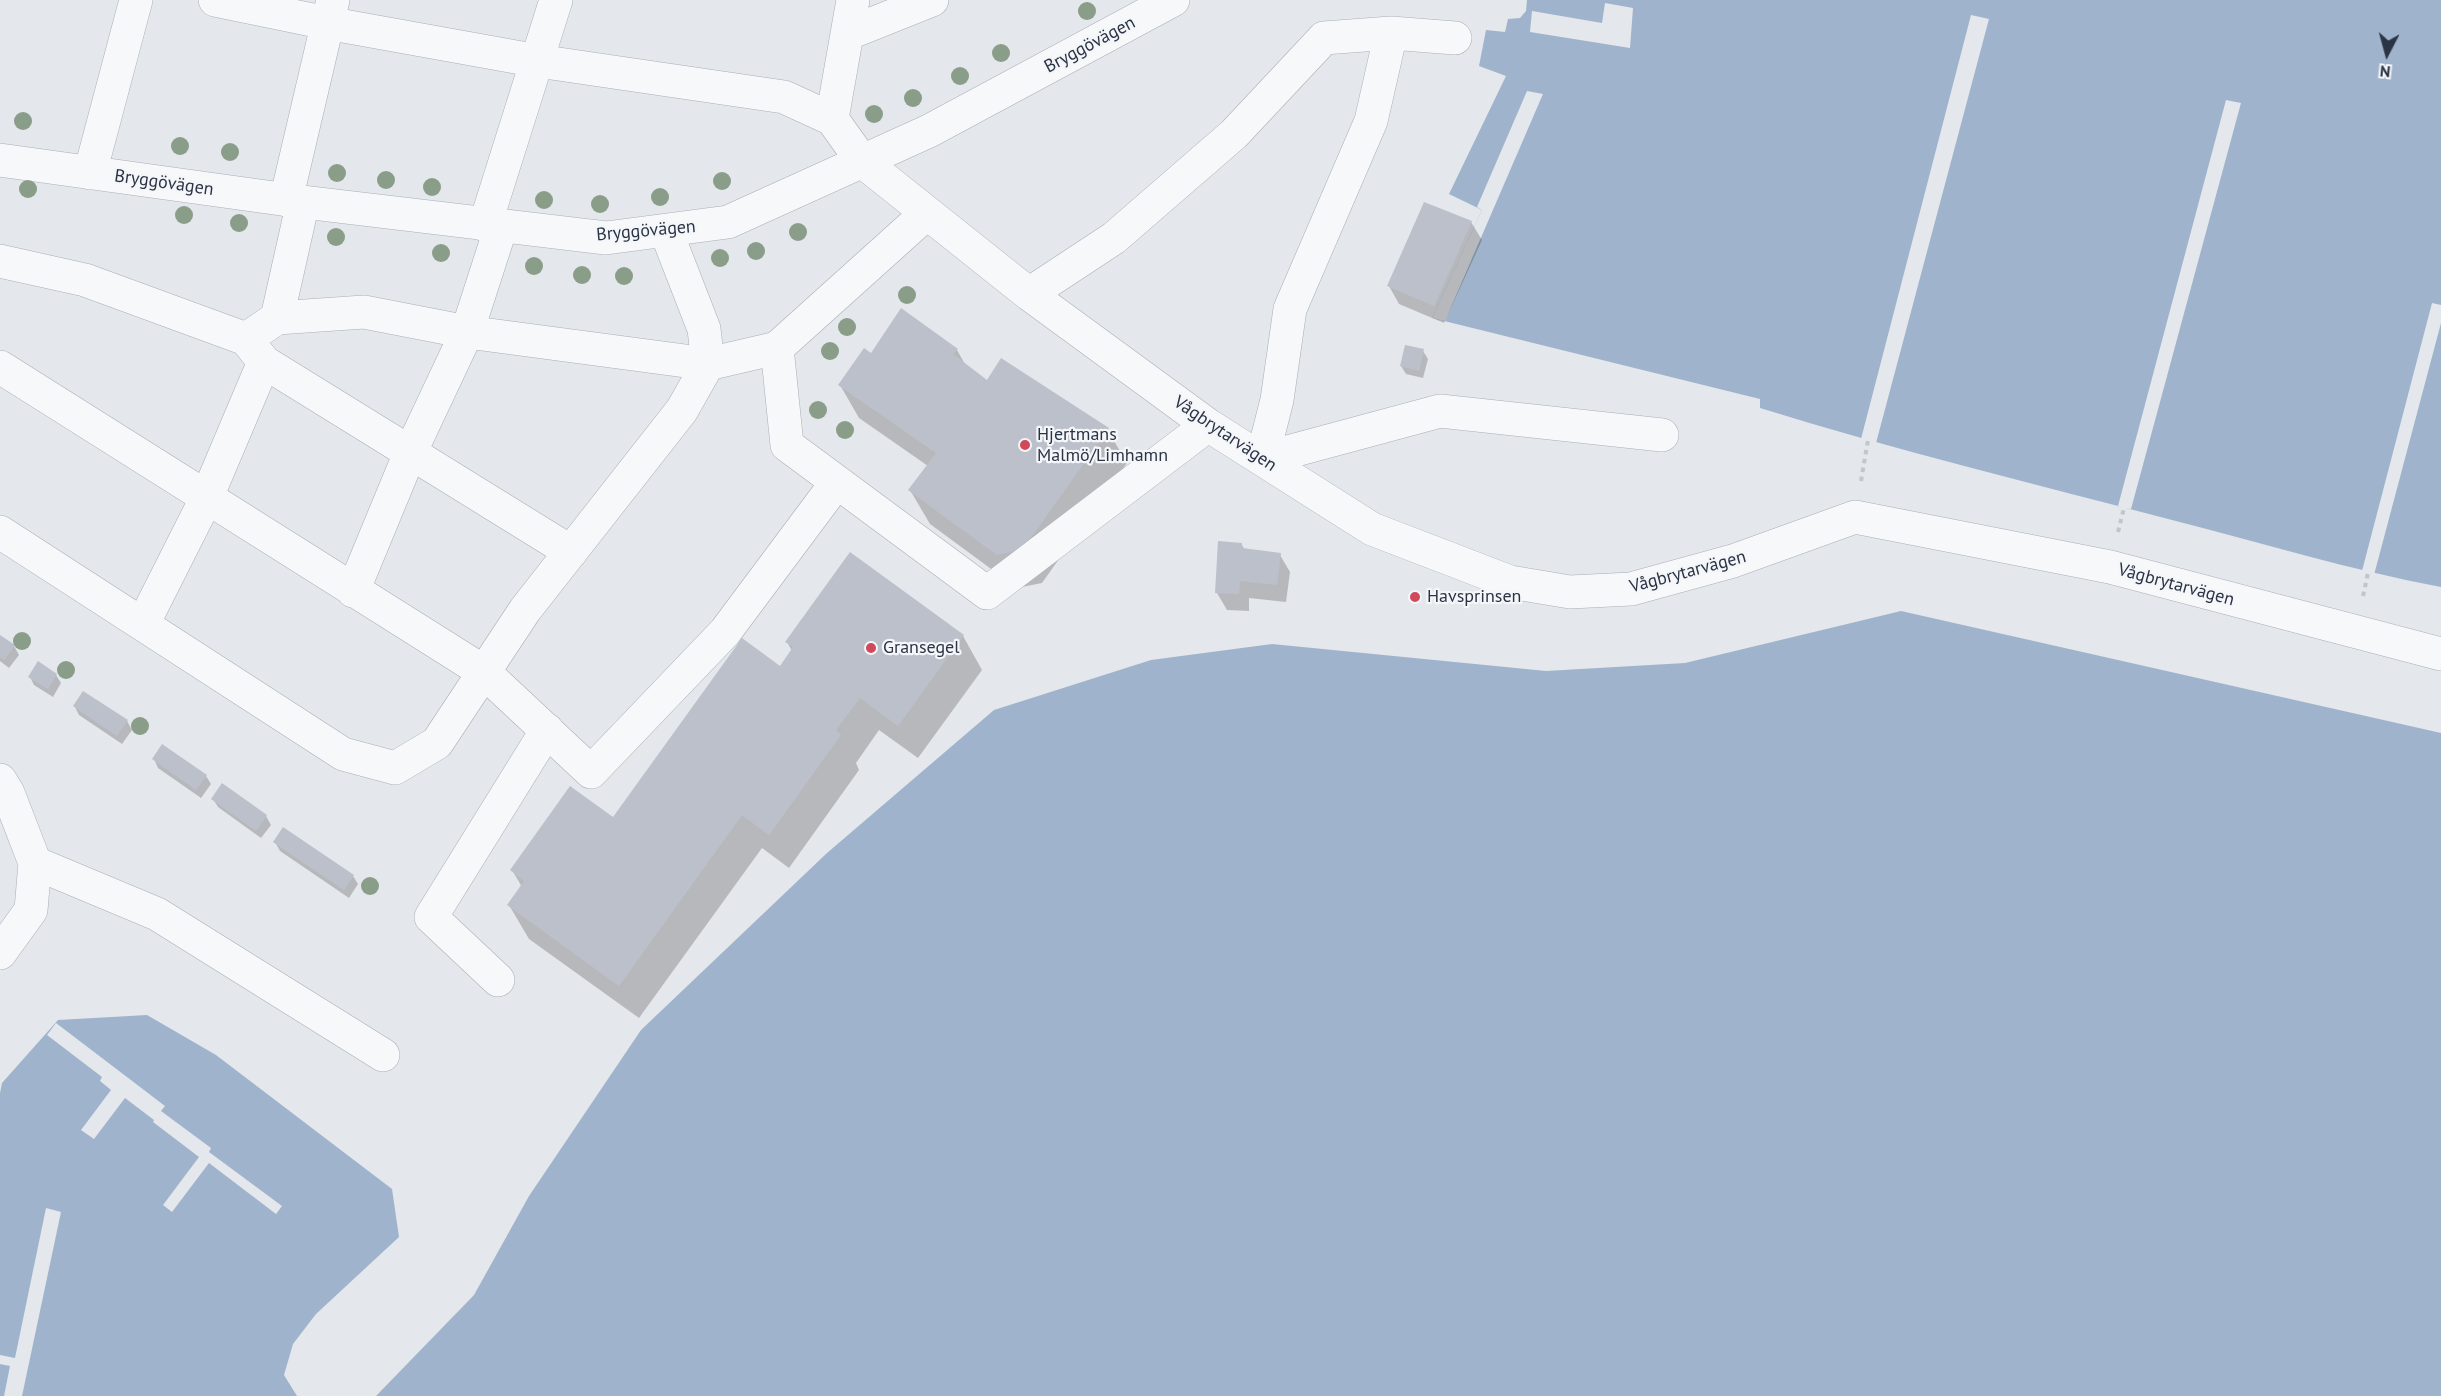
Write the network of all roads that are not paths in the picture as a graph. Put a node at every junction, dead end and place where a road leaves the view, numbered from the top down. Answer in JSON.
{"nodes":[{"id":1,"x":136,"y":0,"type":"edge"},
{"id":2,"x":215,"y":0,"type":"edge"},
{"id":3,"x":556,"y":0,"type":"edge"},
{"id":4,"x":853,"y":0,"type":"edge"},
{"id":5,"x":932,"y":0,"type":"edge"},
{"id":6,"x":1173,"y":0,"type":"edge"},
{"id":7,"x":330,"y":11,"type":"edge"},
{"id":8,"x":1391,"y":33,"type":"junction"},
{"id":9,"x":847,"y":34,"type":"junction"},
{"id":10,"x":1455,"y":38,"type":"dead end"},
{"id":11,"x":538,"y":61,"type":"junction"},
{"id":12,"x":832,"y":119,"type":"junction"},
{"id":13,"x":0,"y":160,"type":"edge"},
{"id":14,"x":862,"y":162,"type":"junction"},
{"id":15,"x":90,"y":173,"type":"junction"},
{"id":16,"x":295,"y":201,"type":"junction"},
{"id":17,"x":927,"y":213,"type":"junction"},
{"id":18,"x":493,"y":226,"type":"junction"},
{"id":19,"x":666,"y":231,"type":"junction"},
{"id":20,"x":0,"y":261,"type":"edge"},
{"id":21,"x":1029,"y":294,"type":"junction"},
{"id":22,"x":277,"y":318,"type":"junction"},
{"id":23,"x":467,"y":332,"type":"junction"},
{"id":24,"x":777,"y":348,"type":"junction"},
{"id":25,"x":255,"y":351,"type":"junction"},
{"id":26,"x":708,"y":364,"type":"junction"},
{"id":27,"x":0,"y":367,"type":"edge"},
{"id":28,"x":1209,"y":425,"type":"junction"},
{"id":29,"x":1662,"y":435,"type":"dead end"},
{"id":30,"x":410,"y":453,"type":"junction"},
{"id":31,"x":1262,"y":459,"type":"junction"},
{"id":32,"x":837,"y":482,"type":"junction"},
{"id":33,"x":206,"y":499,"type":"junction"},
{"id":34,"x":0,"y":532,"type":"edge"},
{"id":35,"x":571,"y":552,"type":"junction"},
{"id":36,"x":353,"y":591,"type":"junction"},
{"id":37,"x":143,"y":624,"type":"junction"},
{"id":38,"x":2441,"y":654,"type":"edge"},
{"id":39,"x":484,"y":672,"type":"junction"},
{"id":40,"x":547,"y":730,"type":"junction"},
{"id":41,"x":0,"y":780,"type":"edge"},
{"id":42,"x":35,"y":862,"type":"junction"},
{"id":43,"x":0,"y":953,"type":"edge"},
{"id":44,"x":498,"y":980,"type":"dead end"},
{"id":45,"x":383,"y":1055,"type":"dead end"}],
"edges":[{"from":1,"to":15,"type":"street"},
{"from":2,"to":7,"type":"street"},
{"from":3,"to":11,"type":"street"},
{"from":4,"to":9,"type":"street"},
{"from":5,"to":9,"type":"street"},
{"from":6,"to":14,"type":"street","name":"Bryggövägen"},
{"from":7,"to":11,"type":"street"},
{"from":7,"to":16,"type":"street"},
{"from":8,"to":10,"type":"street"},
{"from":8,"to":21,"type":"street"},
{"from":8,"to":31,"type":"street"},
{"from":9,"to":12,"type":"street"},
{"from":11,"to":12,"type":"street"},
{"from":11,"to":18,"type":"street"},
{"from":12,"to":14,"type":"street","name":"Vågbrytarvägen"},
{"from":13,"to":15,"type":"street","name":"Bryggövägen"},
{"from":14,"to":17,"type":"street","name":"Vågbrytarvägen"},
{"from":14,"to":19,"type":"street","name":"Bryggövägen"},
{"from":15,"to":16,"type":"street","name":"Bryggövägen"},
{"from":16,"to":18,"type":"street","name":"Bryggövägen"},
{"from":16,"to":22,"type":"street"},
{"from":17,"to":21,"type":"street","name":"Vågbrytarvägen"},
{"from":17,"to":24,"type":"street"},
{"from":18,"to":19,"type":"street","name":"Bryggövägen"},
{"from":18,"to":23,"type":"street"},
{"from":19,"to":26,"type":"street"},
{"from":20,"to":25,"type":"street"},
{"from":21,"to":28,"type":"street","name":"Vågbrytarvägen"},
{"from":22,"to":23,"type":"street"},
{"from":22,"to":25,"type":"street"},
{"from":23,"to":26,"type":"street"},
{"from":23,"to":30,"type":"street"},
{"from":24,"to":26,"type":"street"},
{"from":24,"to":32,"type":"street"},
{"from":25,"to":30,"type":"street"},
{"from":25,"to":33,"type":"street"},
{"from":26,"to":35,"type":"street"},
{"from":27,"to":33,"type":"street"},
{"from":28,"to":31,"type":"street","name":"Vågbrytarvägen"},
{"from":28,"to":32,"type":"street"},
{"from":29,"to":31,"type":"street"},
{"from":30,"to":35,"type":"street"},
{"from":30,"to":36,"type":"street"},
{"from":31,"to":38,"type":"street","name":"Vågbrytarvägen"},
{"from":32,"to":40,"type":"street"},
{"from":33,"to":36,"type":"street"},
{"from":33,"to":37,"type":"street"},
{"from":34,"to":37,"type":"street"},
{"from":35,"to":39,"type":"street"},
{"from":36,"to":39,"type":"street"},
{"from":37,"to":39,"type":"street"},
{"from":39,"to":40,"type":"street"},
{"from":40,"to":44,"type":"street"},
{"from":41,"to":42,"type":"street"},
{"from":42,"to":43,"type":"street"},
{"from":42,"to":45,"type":"street"}]}
